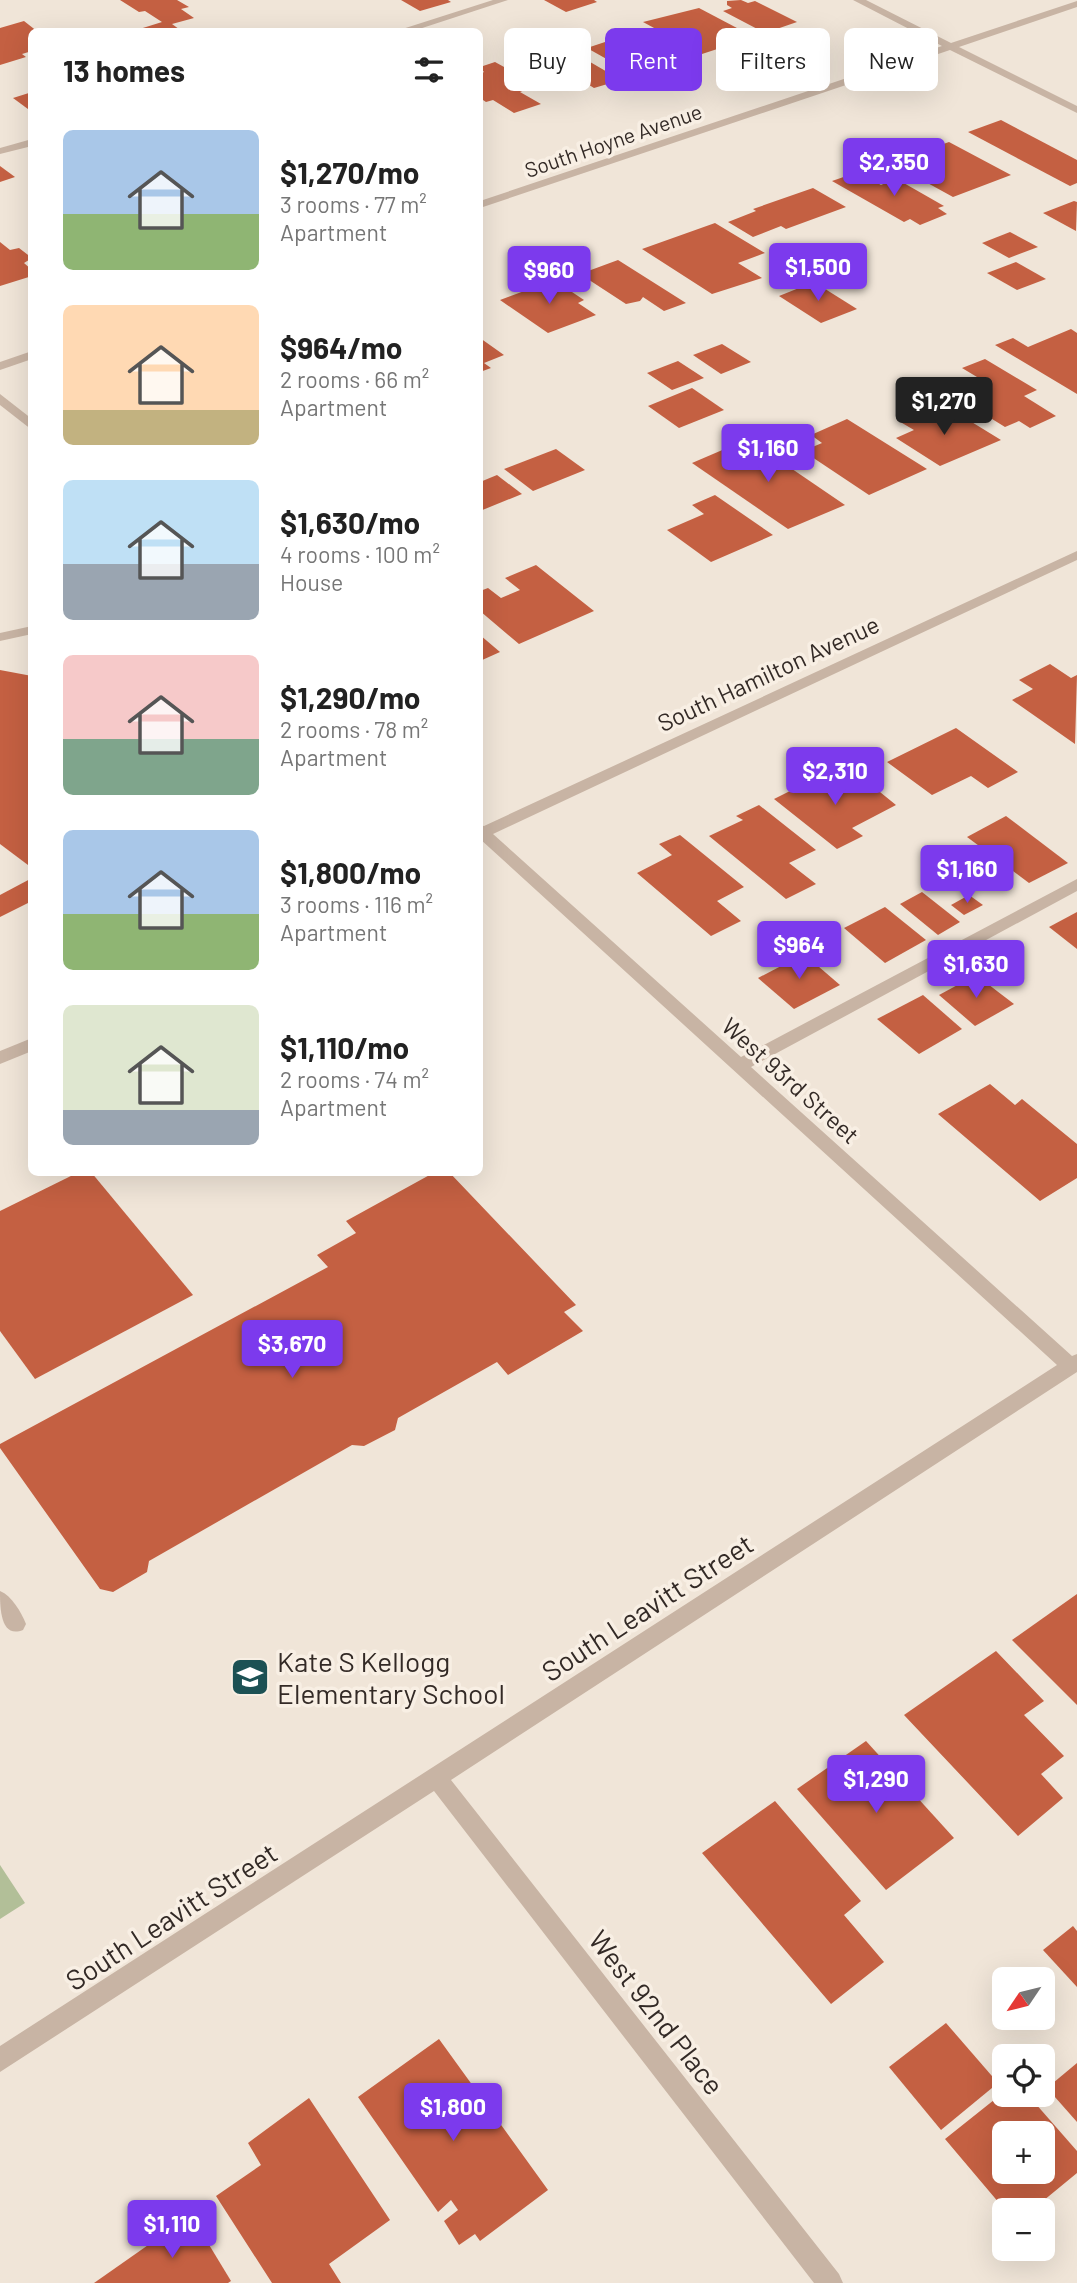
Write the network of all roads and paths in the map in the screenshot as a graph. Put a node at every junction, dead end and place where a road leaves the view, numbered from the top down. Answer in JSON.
{"nodes":[{"id":1,"x":503,"y":0,"type":"edge"},
{"id":2,"x":858,"y":0,"type":"edge"},
{"id":3,"x":1077,"y":4,"type":"edge"},
{"id":4,"x":411,"y":28,"type":"edge"},
{"id":5,"x":951,"y":47,"type":"junction"},
{"id":6,"x":1077,"y":110,"type":"edge"},
{"id":7,"x":28,"y":143,"type":"edge"},
{"id":8,"x":0,"y":151,"type":"edge"},
{"id":9,"x":483,"y":204,"type":"edge"},
{"id":10,"x":28,"y":356,"type":"edge"},
{"id":11,"x":0,"y":366,"type":"edge"},
{"id":12,"x":0,"y":398,"type":"edge"},
{"id":13,"x":28,"y":422,"type":"edge"},
{"id":14,"x":1077,"y":555,"type":"edge"},
{"id":15,"x":28,"y":631,"type":"edge"},
{"id":16,"x":0,"y":637,"type":"edge"},
{"id":17,"x":483,"y":831,"type":"edge"},
{"id":18,"x":483,"y":834,"type":"edge"},
{"id":19,"x":1077,"y":884,"type":"edge"},
{"id":20,"x":28,"y":1046,"type":"edge"},
{"id":21,"x":0,"y":1059,"type":"edge"},
{"id":22,"x":739,"y":1066,"type":"junction"},
{"id":23,"x":1073,"y":1364,"type":"edge"},
{"id":24,"x":0,"y":1600,"type":"edge"},
{"id":25,"x":16,"y":1624,"type":"dead end"},
{"id":26,"x":436,"y":1777,"type":"junction"},
{"id":27,"x":0,"y":2060,"type":"edge"},
{"id":28,"x":830,"y":2283,"type":"edge"}],
"edges":[{"from":1,"to":4,"type":"street"},
{"from":2,"to":5,"type":"street"},
{"from":3,"to":5,"type":"street","name":"South Hoyne Avenue"},
{"from":5,"to":6,"type":"street"},
{"from":5,"to":9,"type":"street","name":"South Hoyne Avenue"},
{"from":7,"to":8,"type":"street"},
{"from":10,"to":11,"type":"street"},
{"from":12,"to":13,"type":"street"},
{"from":14,"to":17,"type":"street","name":"South Hamilton Avenue"},
{"from":15,"to":16,"type":"street"},
{"from":18,"to":22,"type":"street","name":"West 93rd Street"},
{"from":19,"to":22,"type":"street"},
{"from":20,"to":21,"type":"street"},
{"from":22,"to":23,"type":"street","name":"West 93rd Street"},
{"from":23,"to":26,"type":"street","name":"South Leavitt Street"},
{"from":24,"to":25,"type":"street"},
{"from":26,"to":27,"type":"street","name":"South Leavitt Street"},
{"from":26,"to":28,"type":"street","name":"West 92nd Place"}]}
